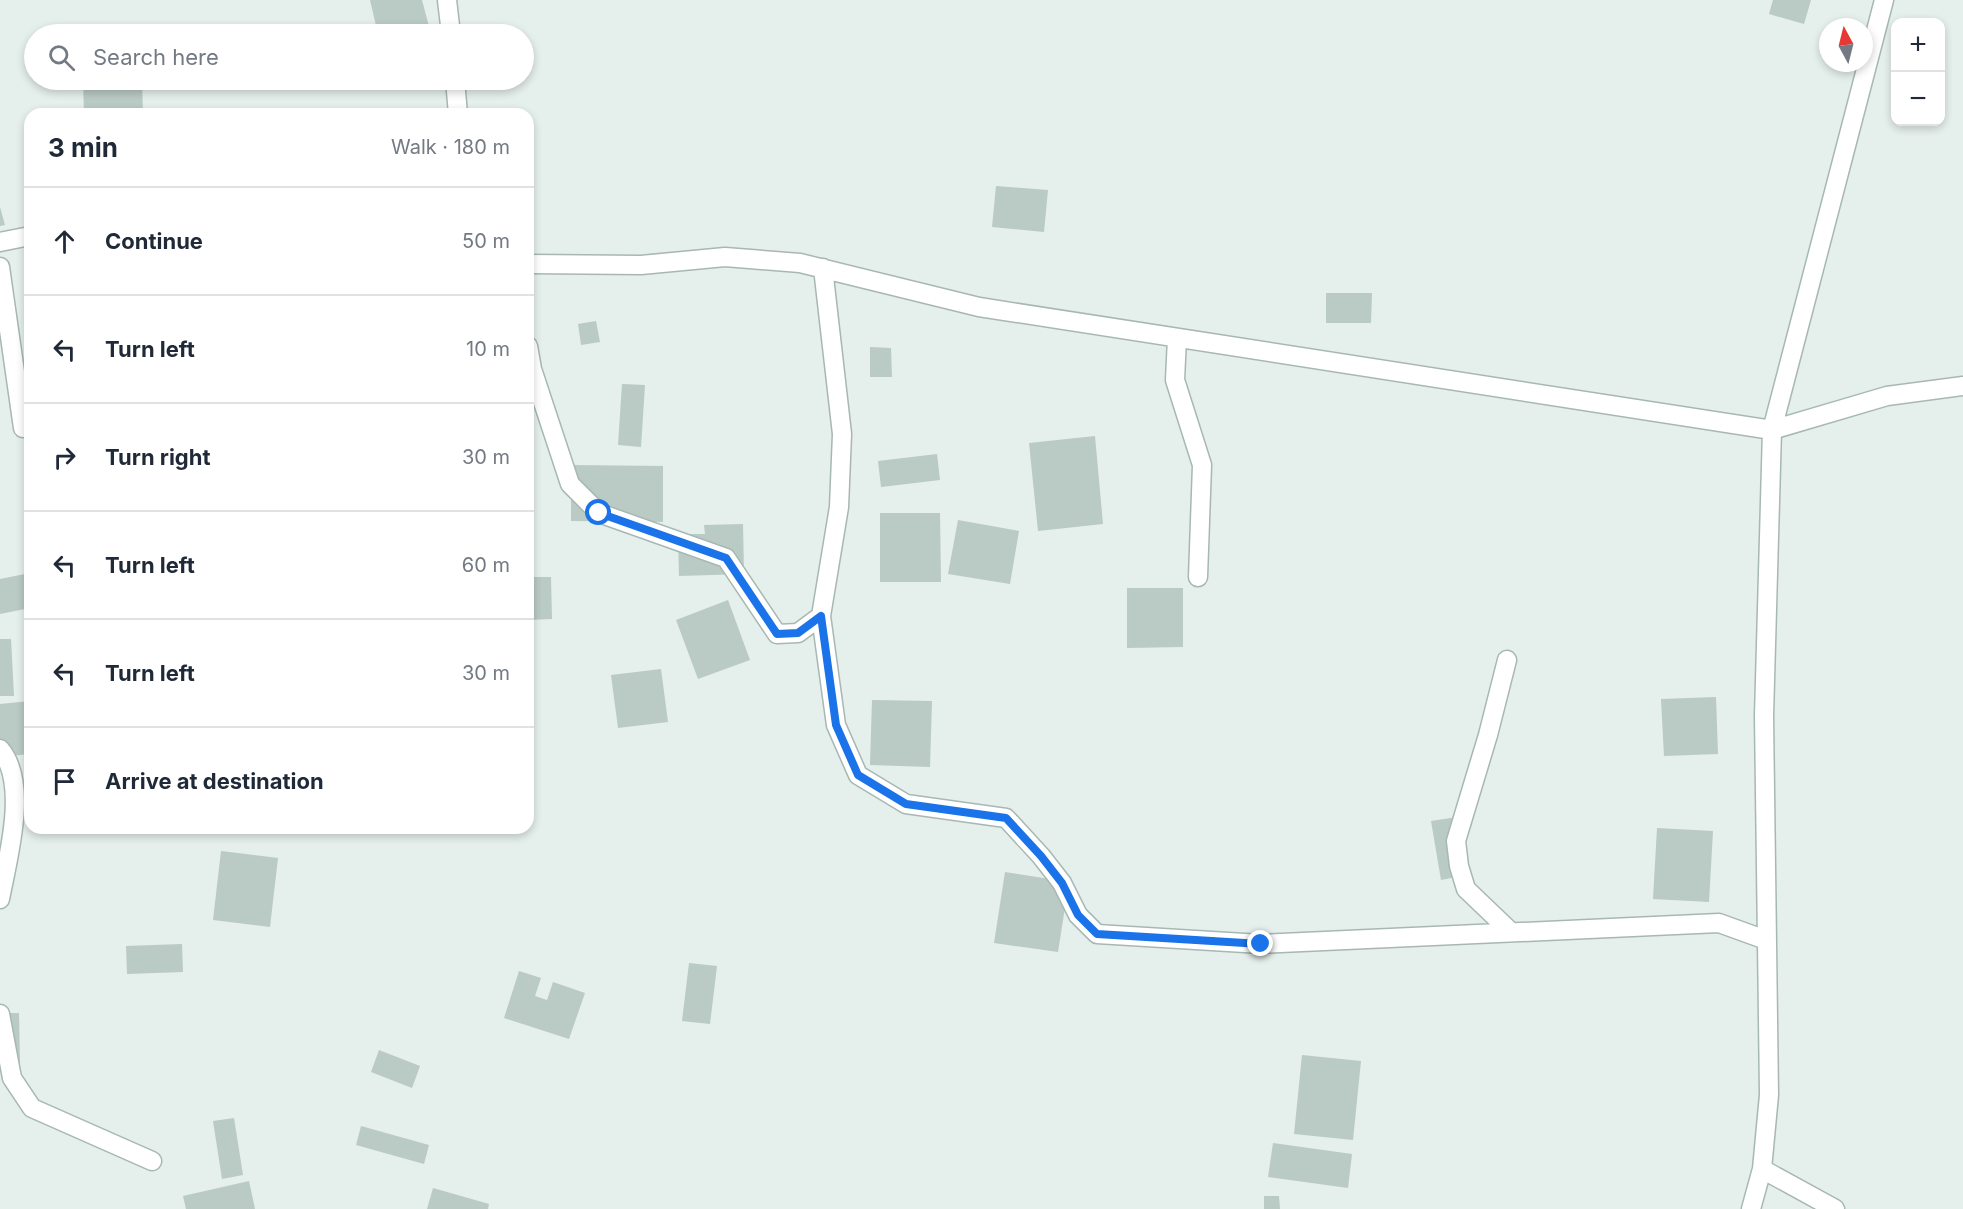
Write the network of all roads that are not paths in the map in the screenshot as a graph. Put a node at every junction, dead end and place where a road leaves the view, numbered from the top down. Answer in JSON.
{"nodes":[{"id":1,"x":447,"y":0,"type":"edge"},
{"id":2,"x":1884,"y":0,"type":"edge"},
{"id":3,"x":450,"y":24,"type":"edge"},
{"id":4,"x":456,"y":90,"type":"edge"},
{"id":5,"x":457,"y":108,"type":"edge"},
{"id":6,"x":24,"y":237,"type":"edge"},
{"id":7,"x":0,"y":242,"type":"edge"},
{"id":8,"x":0,"y":267,"type":"edge"},
{"id":9,"x":534,"y":267,"type":"edge"},
{"id":10,"x":823,"y":268,"type":"junction"},
{"id":11,"x":1177,"y":338,"type":"junction"},
{"id":12,"x":534,"y":375,"type":"edge"},
{"id":13,"x":1963,"y":386,"type":"edge"},
{"id":14,"x":23,"y":428,"type":"dead end"},
{"id":15,"x":1772,"y":430,"type":"junction"},
{"id":16,"x":1198,"y":577,"type":"dead end"},
{"id":17,"x":821,"y":616,"type":"junction"},
{"id":18,"x":1507,"y":660,"type":"dead end"},
{"id":19,"x":0,"y":749,"type":"edge"},
{"id":20,"x":0,"y":898,"type":"edge"},
{"id":21,"x":1511,"y":932,"type":"junction"},
{"id":22,"x":1766,"y":940,"type":"junction"},
{"id":23,"x":0,"y":1014,"type":"edge"},
{"id":24,"x":152,"y":1161,"type":"dead end"},
{"id":25,"x":1762,"y":1169,"type":"junction"},
{"id":26,"x":1751,"y":1209,"type":"edge"},
{"id":27,"x":1834,"y":1209,"type":"edge"}],
"edges":[{"from":1,"to":3,"type":"street"},
{"from":2,"to":15,"type":"street"},
{"from":4,"to":5,"type":"street"},
{"from":6,"to":7,"type":"street"},
{"from":8,"to":14,"type":"street"},
{"from":9,"to":10,"type":"street"},
{"from":10,"to":11,"type":"street"},
{"from":10,"to":17,"type":"street"},
{"from":11,"to":15,"type":"street"},
{"from":11,"to":16,"type":"street"},
{"from":12,"to":17,"type":"street"},
{"from":13,"to":15,"type":"street"},
{"from":15,"to":22,"type":"street"},
{"from":17,"to":21,"type":"street"},
{"from":18,"to":21,"type":"street"},
{"from":19,"to":20,"type":"street"},
{"from":21,"to":22,"type":"street"},
{"from":22,"to":25,"type":"street"},
{"from":23,"to":24,"type":"street"},
{"from":25,"to":26,"type":"street"},
{"from":25,"to":27,"type":"street"}]}
